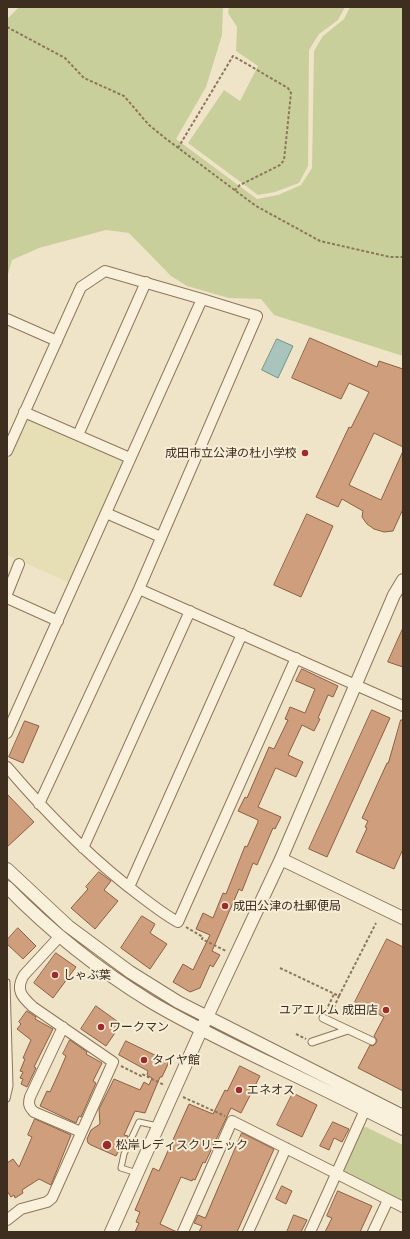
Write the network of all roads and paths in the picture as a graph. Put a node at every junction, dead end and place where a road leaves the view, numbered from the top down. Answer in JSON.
{"nodes":[{"id":1,"x":7,"y":27,"type":"edge"},
{"id":2,"x":178,"y":148,"type":"junction"},
{"id":3,"x":234,"y":191,"type":"junction"},
{"id":4,"x":403,"y":257,"type":"edge"},
{"id":5,"x":146,"y":282,"type":"junction"},
{"id":6,"x":202,"y":299,"type":"junction"},
{"id":7,"x":7,"y":319,"type":"edge"},
{"id":8,"x":57,"y":341,"type":"junction"},
{"id":9,"x":24,"y":412,"type":"junction"},
{"id":10,"x":78,"y":435,"type":"junction"},
{"id":11,"x":7,"y":451,"type":"edge"},
{"id":12,"x":130,"y":458,"type":"junction"},
{"id":13,"x":106,"y":513,"type":"junction"},
{"id":14,"x":161,"y":538,"type":"junction"},
{"id":15,"x":19,"y":564,"type":"dead end"},
{"id":16,"x":403,"y":580,"type":"edge"},
{"id":17,"x":139,"y":589,"type":"junction"},
{"id":18,"x":7,"y":594,"type":"edge"},
{"id":19,"x":7,"y":598,"type":"edge"},
{"id":20,"x":190,"y":611,"type":"junction"},
{"id":21,"x":58,"y":621,"type":"junction"},
{"id":22,"x":242,"y":634,"type":"junction"},
{"id":23,"x":296,"y":658,"type":"junction"},
{"id":24,"x":356,"y":684,"type":"junction"},
{"id":25,"x":403,"y":706,"type":"edge"},
{"id":26,"x":7,"y":733,"type":"edge"},
{"id":27,"x":7,"y":767,"type":"edge"},
{"id":28,"x":39,"y":804,"type":"junction"},
{"id":29,"x":83,"y":848,"type":"junction"},
{"id":30,"x":281,"y":859,"type":"junction"},
{"id":31,"x":7,"y":869,"type":"edge"},
{"id":32,"x":7,"y":887,"type":"edge"},
{"id":33,"x":129,"y":888,"type":"junction"},
{"id":34,"x":403,"y":918,"type":"edge"},
{"id":35,"x":178,"y":922,"type":"junction"},
{"id":36,"x":376,"y":923,"type":"dead end"},
{"id":37,"x":60,"y":936,"type":"junction"},
{"id":38,"x":226,"y":951,"type":"dead end"},
{"id":39,"x":280,"y":968,"type":"dead end"},
{"id":40,"x":7,"y":982,"type":"edge"},
{"id":41,"x":20,"y":982,"type":"junction"},
{"id":42,"x":334,"y":994,"type":"junction"},
{"id":43,"x":339,"y":996,"type":"junction"},
{"id":44,"x":207,"y":1017,"type":"junction"},
{"id":45,"x":326,"y":1017,"type":"junction"},
{"id":46,"x":63,"y":1027,"type":"junction"},
{"id":47,"x":201,"y":1029,"type":"junction"},
{"id":48,"x":348,"y":1030,"type":"junction"},
{"id":49,"x":372,"y":1041,"type":"dead end"},
{"id":50,"x":312,"y":1042,"type":"dead end"},
{"id":51,"x":113,"y":1062,"type":"junction"},
{"id":52,"x":166,"y":1086,"type":"dead end"},
{"id":53,"x":8,"y":1087,"type":"edge"},
{"id":54,"x":183,"y":1097,"type":"dead end"},
{"id":55,"x":7,"y":1099,"type":"edge"},
{"id":56,"x":365,"y":1110,"type":"junction"},
{"id":57,"x":403,"y":1116,"type":"edge"},
{"id":58,"x":232,"y":1121,"type":"junction"},
{"id":59,"x":158,"y":1126,"type":"junction"},
{"id":60,"x":403,"y":1129,"type":"edge"},
{"id":61,"x":81,"y":1132,"type":"junction"},
{"id":62,"x":286,"y":1148,"type":"junction"},
{"id":63,"x":137,"y":1173,"type":"junction"},
{"id":64,"x":336,"y":1174,"type":"junction"},
{"id":65,"x":388,"y":1200,"type":"junction"},
{"id":66,"x":403,"y":1207,"type":"edge"},
{"id":67,"x":7,"y":1220,"type":"edge"},
{"id":68,"x":111,"y":1232,"type":"edge"},
{"id":69,"x":183,"y":1232,"type":"edge"},
{"id":70,"x":248,"y":1232,"type":"edge"},
{"id":71,"x":310,"y":1232,"type":"edge"},
{"id":72,"x":373,"y":1232,"type":"edge"}],
"edges":[{"from":1,"to":2,"type":"path"},
{"from":2,"to":3,"type":"path"},
{"from":2,"to":3,"type":"path"},
{"from":3,"to":4,"type":"path"},
{"from":5,"to":6,"type":"street"},
{"from":5,"to":8,"type":"street"},
{"from":5,"to":10,"type":"street"},
{"from":6,"to":12,"type":"street"},
{"from":6,"to":14,"type":"street"},
{"from":7,"to":8,"type":"street"},
{"from":8,"to":9,"type":"street"},
{"from":9,"to":10,"type":"street"},
{"from":9,"to":11,"type":"street"},
{"from":10,"to":12,"type":"street"},
{"from":12,"to":13,"type":"street"},
{"from":13,"to":14,"type":"street"},
{"from":13,"to":21,"type":"street"},
{"from":14,"to":17,"type":"street"},
{"from":15,"to":18,"type":"street"},
{"from":16,"to":24,"type":"street"},
{"from":17,"to":20,"type":"street"},
{"from":17,"to":28,"type":"street"},
{"from":19,"to":21,"type":"street"},
{"from":20,"to":22,"type":"street"},
{"from":20,"to":29,"type":"street"},
{"from":21,"to":26,"type":"street"},
{"from":22,"to":23,"type":"street"},
{"from":22,"to":33,"type":"street"},
{"from":23,"to":24,"type":"street"},
{"from":23,"to":35,"type":"street"},
{"from":24,"to":25,"type":"street"},
{"from":24,"to":30,"type":"street"},
{"from":27,"to":28,"type":"street"},
{"from":28,"to":29,"type":"street"},
{"from":29,"to":33,"type":"street"},
{"from":30,"to":34,"type":"street"},
{"from":30,"to":44,"type":"street"},
{"from":31,"to":44,"type":"street"},
{"from":32,"to":37,"type":"street"},
{"from":33,"to":35,"type":"street"},
{"from":35,"to":38,"type":"path"},
{"from":36,"to":43,"type":"path"},
{"from":37,"to":41,"type":"street"},
{"from":37,"to":47,"type":"street"},
{"from":39,"to":42,"type":"path"},
{"from":40,"to":41,"type":"lane"},
{"from":40,"to":53,"type":"lane"},
{"from":41,"to":46,"type":"street"},
{"from":42,"to":43,"type":"path"},
{"from":42,"to":45,"type":"path"},
{"from":43,"to":45,"type":"path"},
{"from":44,"to":47,"type":"street"},
{"from":44,"to":57,"type":"street"},
{"from":45,"to":48,"type":"street"},
{"from":46,"to":51,"type":"street"},
{"from":46,"to":61,"type":"street"},
{"from":47,"to":56,"type":"street"},
{"from":47,"to":59,"type":"street"},
{"from":48,"to":49,"type":"street"},
{"from":48,"to":50,"type":"street"},
{"from":51,"to":52,"type":"path"},
{"from":51,"to":61,"type":"street"},
{"from":53,"to":55,"type":"lane"},
{"from":54,"to":58,"type":"path"},
{"from":56,"to":60,"type":"street"},
{"from":56,"to":64,"type":"street"},
{"from":58,"to":62,"type":"street"},
{"from":58,"to":69,"type":"street"},
{"from":59,"to":63,"type":"street"},
{"from":59,"to":63,"type":"lane"},
{"from":61,"to":67,"type":"street"},
{"from":62,"to":64,"type":"street"},
{"from":62,"to":70,"type":"street"},
{"from":63,"to":68,"type":"street"},
{"from":64,"to":65,"type":"street"},
{"from":64,"to":71,"type":"street"},
{"from":65,"to":66,"type":"street"},
{"from":65,"to":72,"type":"street"}]}
